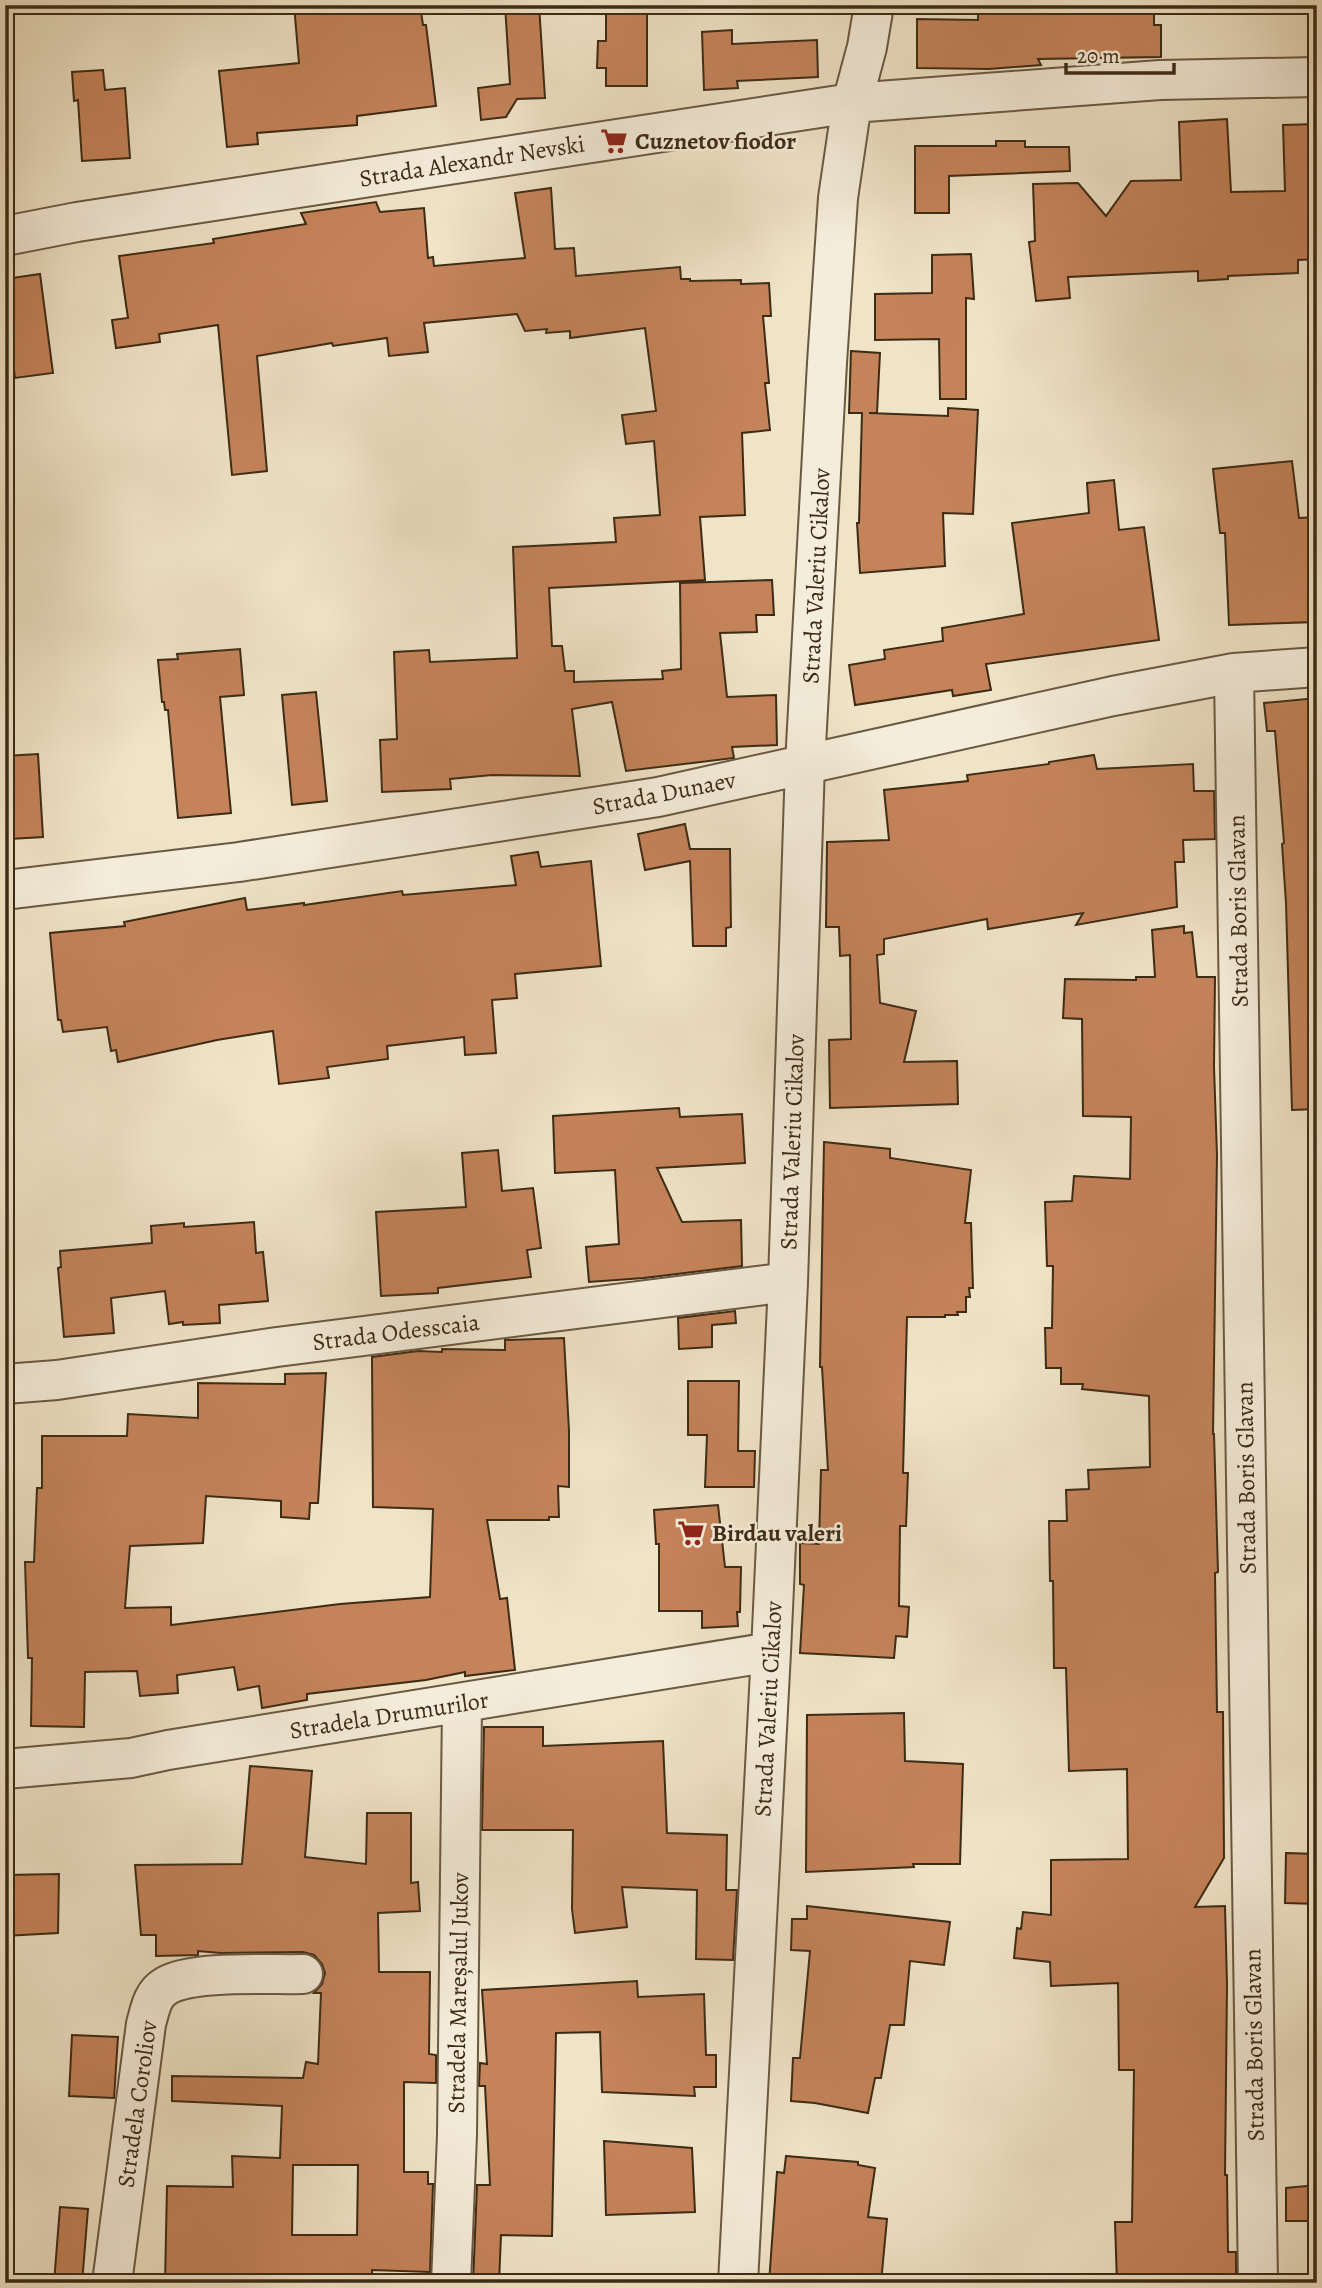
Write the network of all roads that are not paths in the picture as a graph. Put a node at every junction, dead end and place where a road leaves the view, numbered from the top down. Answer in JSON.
{"nodes":[{"id":1,"x":874,"y":5,"type":"edge"},
{"id":2,"x":1317,"y":78,"type":"edge"},
{"id":3,"x":852,"y":103,"type":"junction"},
{"id":4,"x":5,"y":236,"type":"edge"},
{"id":5,"x":1317,"y":667,"type":"edge"},
{"id":6,"x":1234,"y":673,"type":"junction"},
{"id":7,"x":805,"y":764,"type":"junction"},
{"id":8,"x":5,"y":890,"type":"edge"},
{"id":9,"x":788,"y":1282,"type":"junction"},
{"id":10,"x":5,"y":1384,"type":"edge"},
{"id":11,"x":771,"y":1652,"type":"junction"},
{"id":12,"x":461,"y":1704,"type":"junction"},
{"id":13,"x":5,"y":1769,"type":"edge"},
{"id":14,"x":303,"y":1974,"type":"dead end"},
{"id":15,"x":113,"y":2283,"type":"edge"},
{"id":16,"x":451,"y":2283,"type":"edge"},
{"id":17,"x":738,"y":2283,"type":"edge"},
{"id":18,"x":1258,"y":2283,"type":"edge"}],
"edges":[{"from":1,"to":3,"type":"street","name":"Strada Valeriu Cikalov"},
{"from":2,"to":3,"type":"street","name":"Strada Alexandr Nevski"},
{"from":3,"to":4,"type":"street","name":"Strada Alexandr Nevski"},
{"from":3,"to":7,"type":"street","name":"Strada Valeriu Cikalov"},
{"from":5,"to":6,"type":"street","name":"Strada Dunaev"},
{"from":6,"to":7,"type":"street","name":"Strada Dunaev"},
{"from":6,"to":18,"type":"street","name":"Strada Boris Glavan"},
{"from":7,"to":8,"type":"street","name":"Strada Dunaev"},
{"from":7,"to":9,"type":"street","name":"Strada Valeriu Cikalov"},
{"from":9,"to":10,"type":"street","name":"Strada Odesscaia"},
{"from":9,"to":11,"type":"street","name":"Strada Valeriu Cikalov"},
{"from":11,"to":12,"type":"street","name":"Stradela Drumurilor"},
{"from":11,"to":17,"type":"street","name":"Strada Valeriu Cikalov"},
{"from":12,"to":13,"type":"street","name":"Stradela Drumurilor"},
{"from":12,"to":16,"type":"street","name":"Stradela Mareșalul Jukov"},
{"from":14,"to":15,"type":"street","name":"Stradela Coroliov"}]}
